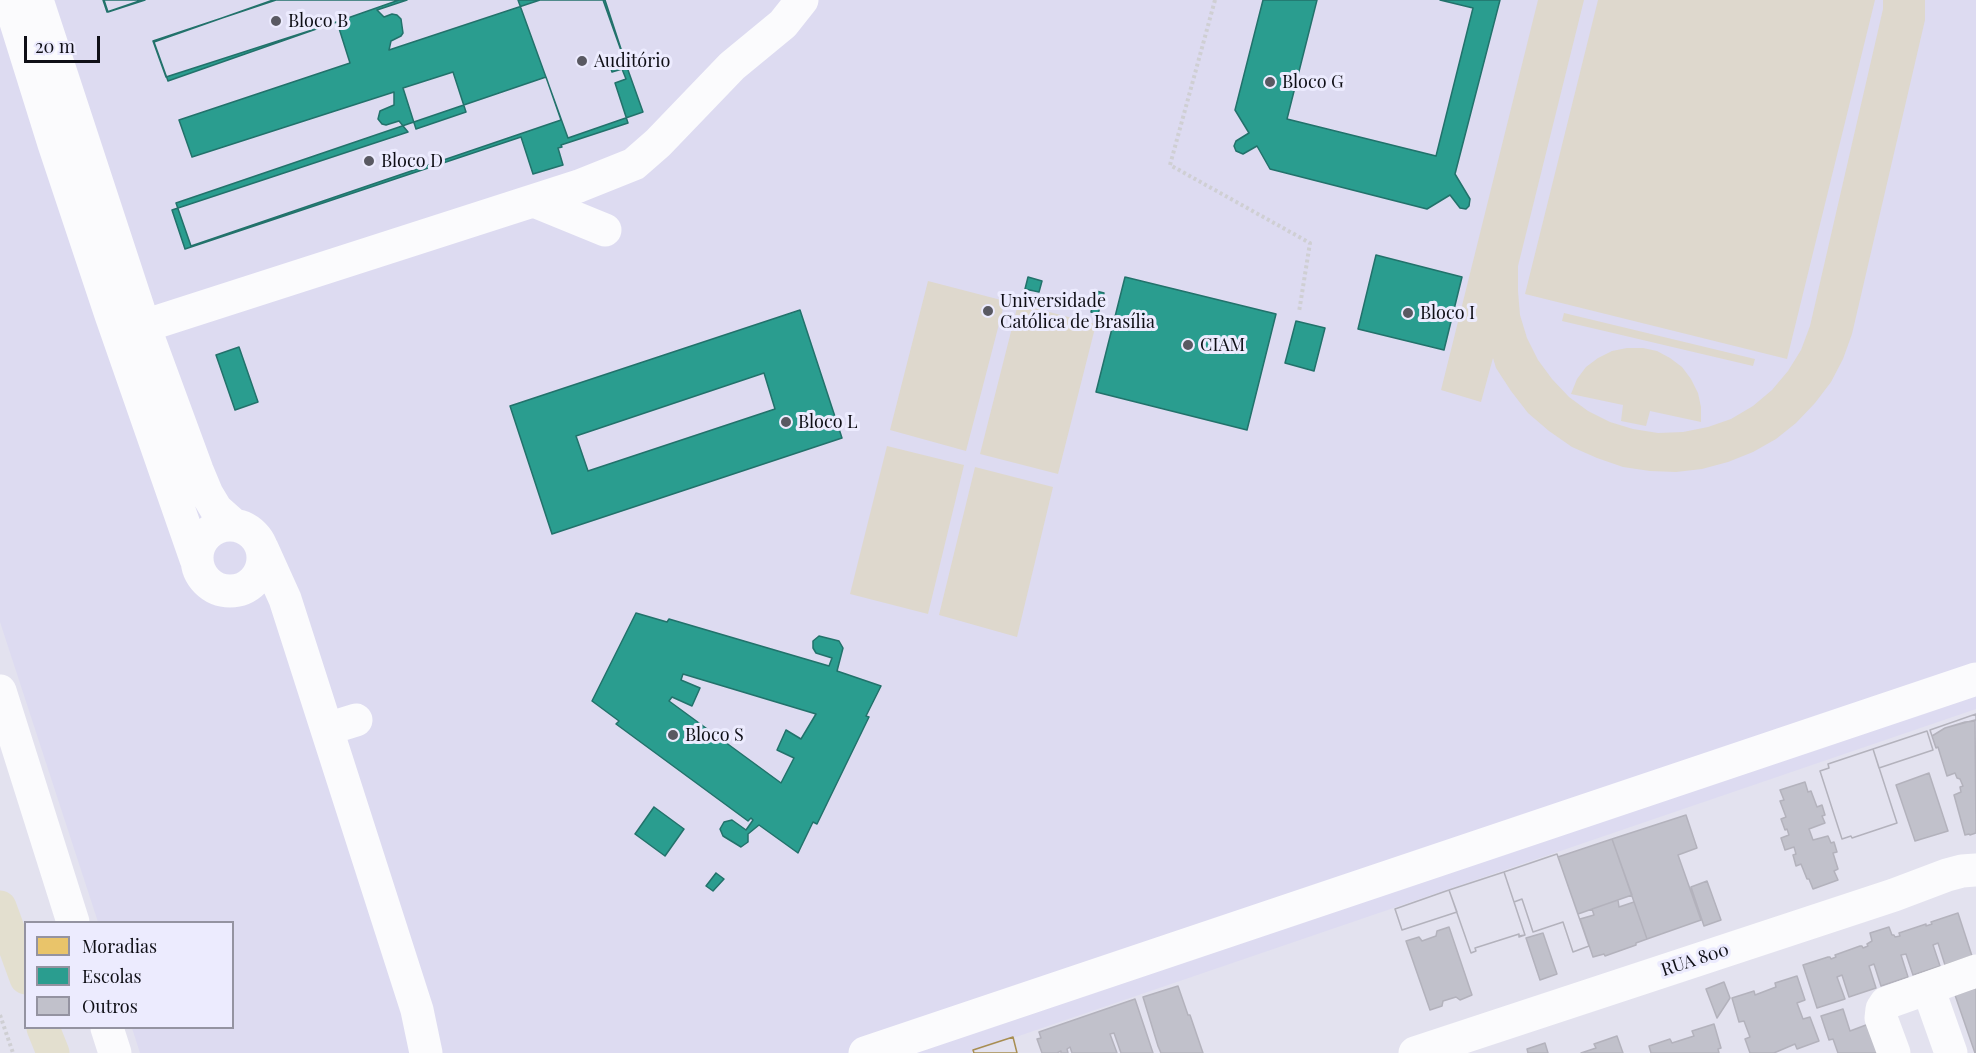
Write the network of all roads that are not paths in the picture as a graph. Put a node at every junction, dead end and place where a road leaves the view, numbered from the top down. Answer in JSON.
{"nodes":[{"id":1,"x":9,"y":0,"type":"edge"},
{"id":2,"x":37,"y":0,"type":"edge"},
{"id":3,"x":802,"y":0,"type":"edge"},
{"id":4,"x":534,"y":201,"type":"junction"},
{"id":5,"x":605,"y":230,"type":"dead end"},
{"id":6,"x":144,"y":326,"type":"junction"},
{"id":7,"x":234,"y":525,"type":"junction"},
{"id":8,"x":262,"y":548,"type":"junction"},
{"id":9,"x":196,"y":559,"type":"junction"},
{"id":10,"x":237,"y":590,"type":"junction"},
{"id":11,"x":296,"y":631,"type":"junction"},
{"id":12,"x":1976,"y":679,"type":"edge"},
{"id":13,"x":0,"y":691,"type":"edge"},
{"id":14,"x":1976,"y":870,"type":"edge"},
{"id":15,"x":0,"y":907,"type":"edge"},
{"id":16,"x":74,"y":921,"type":"edge"},
{"id":17,"x":1976,"y":971,"type":"edge"},
{"id":18,"x":24,"y":973,"type":"edge"},
{"id":19,"x":1928,"y":988,"type":"junction"},
{"id":20,"x":43,"y":1029,"type":"edge"},
{"id":21,"x":107,"y":1029,"type":"edge"},
{"id":22,"x":427,"y":1051,"type":"edge"},
{"id":23,"x":53,"y":1053,"type":"edge"},
{"id":24,"x":115,"y":1053,"type":"edge"},
{"id":25,"x":865,"y":1053,"type":"edge"},
{"id":26,"x":1415,"y":1053,"type":"edge"},
{"id":27,"x":1894,"y":1053,"type":"edge"},
{"id":28,"x":1950,"y":1053,"type":"edge"}],
"edges":[{"from":1,"to":9,"type":"street"},
{"from":2,"to":6,"type":"street"},
{"from":3,"to":4,"type":"street"},
{"from":4,"to":5,"type":"street"},
{"from":4,"to":6,"type":"street"},
{"from":6,"to":7,"type":"street"},
{"from":7,"to":8,"type":"street"},
{"from":7,"to":9,"type":"street"},
{"from":8,"to":10,"type":"street"},
{"from":8,"to":11,"type":"street"},
{"from":9,"to":10,"type":"street"},
{"from":10,"to":11,"type":"street"},
{"from":11,"to":22,"type":"street"},
{"from":12,"to":25,"type":"street"},
{"from":13,"to":16,"type":"street"},
{"from":14,"to":26,"type":"street","name":"RUA 800"},
{"from":15,"to":18,"type":"highway"},
{"from":17,"to":19,"type":"street"},
{"from":19,"to":27,"type":"street"},
{"from":19,"to":28,"type":"street"},
{"from":20,"to":23,"type":"highway"},
{"from":21,"to":24,"type":"street"}]}
